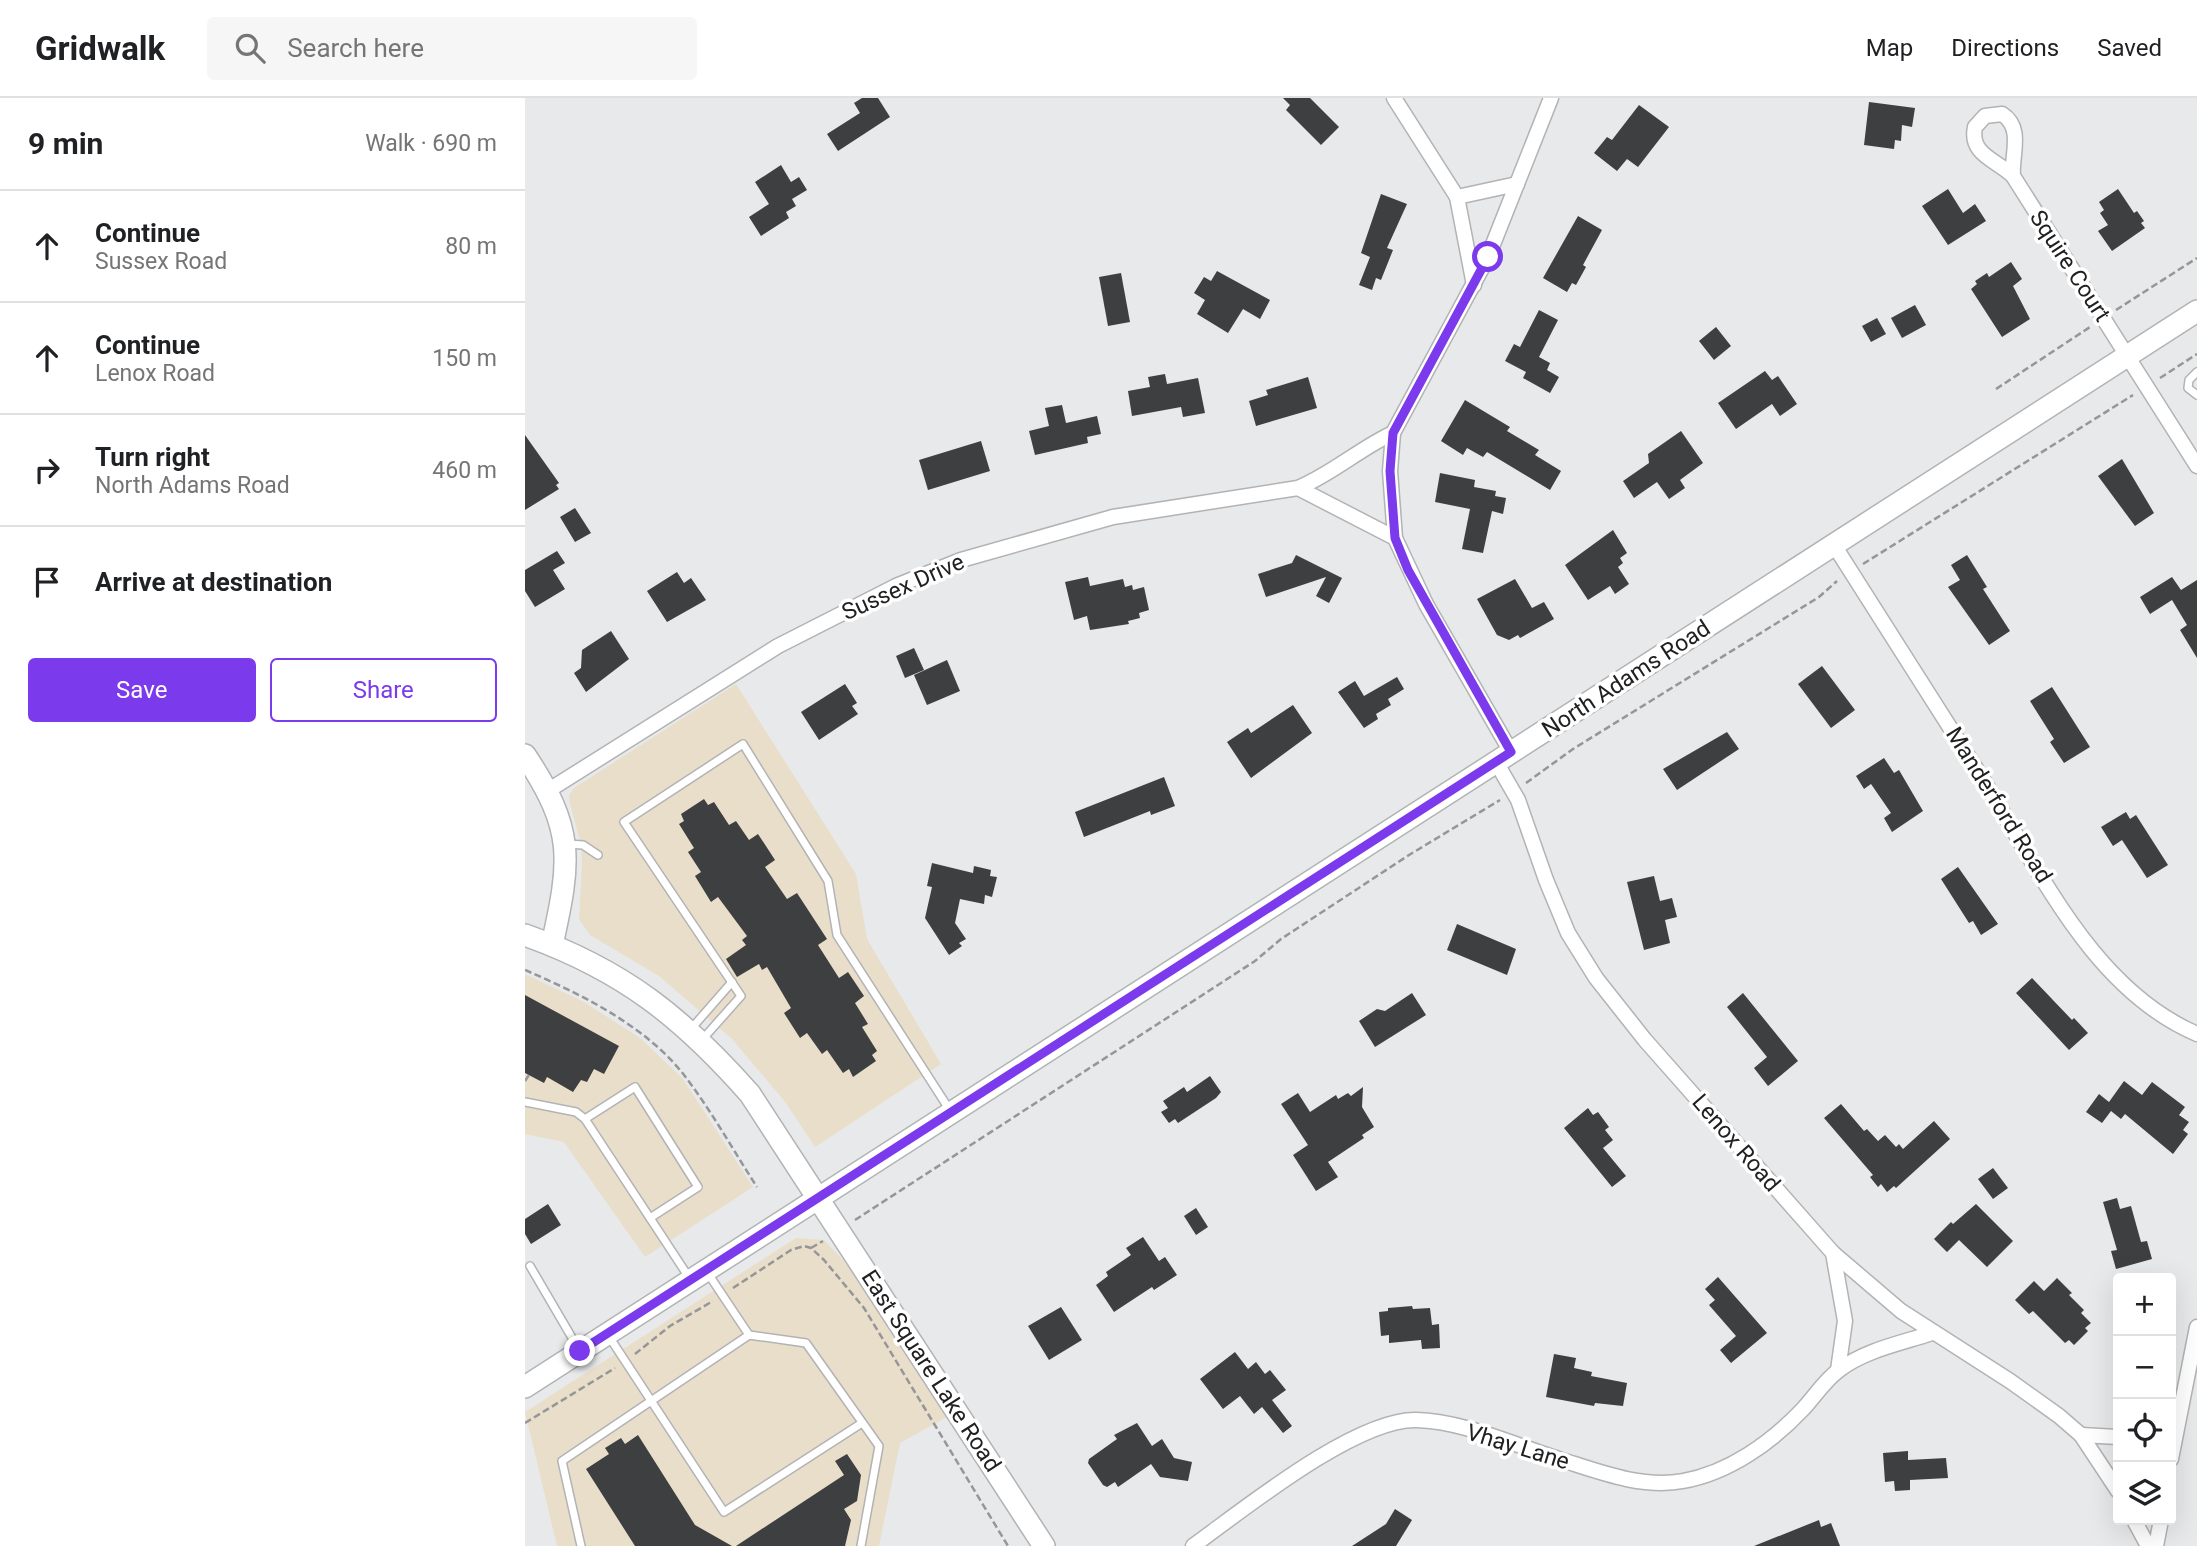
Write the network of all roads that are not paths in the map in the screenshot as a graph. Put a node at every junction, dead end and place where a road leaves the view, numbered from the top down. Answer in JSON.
{"nodes":[{"id":1,"x":1394,"y":98,"type":"edge"},
{"id":2,"x":1551,"y":98,"type":"edge"},
{"id":3,"x":2013,"y":176,"type":"dead end"},
{"id":4,"x":1517,"y":184,"type":"junction"},
{"id":5,"x":1457,"y":197,"type":"junction"},
{"id":6,"x":1474,"y":285,"type":"junction"},
{"id":7,"x":2197,"y":311,"type":"edge"},
{"id":8,"x":2127,"y":356,"type":"junction"},
{"id":9,"x":2197,"y":372,"type":"edge"},
{"id":10,"x":2197,"y":395,"type":"edge"},
{"id":11,"x":1393,"y":433,"type":"junction"},
{"id":12,"x":2197,"y":466,"type":"edge"},
{"id":13,"x":1298,"y":488,"type":"junction"},
{"id":14,"x":1395,"y":538,"type":"junction"},
{"id":15,"x":1834,"y":545,"type":"junction"},
{"id":16,"x":525,"y":754,"type":"edge"},
{"id":17,"x":1504,"y":757,"type":"junction"},
{"id":18,"x":549,"y":790,"type":"junction"},
{"id":19,"x":566,"y":844,"type":"junction"},
{"id":20,"x":598,"y":855,"type":"dead end"},
{"id":21,"x":525,"y":935,"type":"edge"},
{"id":22,"x":552,"y":944,"type":"junction"},
{"id":23,"x":732,"y":982,"type":"junction"},
{"id":24,"x":2197,"y":1034,"type":"edge"},
{"id":25,"x":695,"y":1036,"type":"junction"},
{"id":26,"x":525,"y":1102,"type":"edge"},
{"id":27,"x":951,"y":1112,"type":"junction"},
{"id":28,"x":585,"y":1119,"type":"junction"},
{"id":29,"x":818,"y":1197,"type":"junction"},
{"id":30,"x":650,"y":1218,"type":"junction"},
{"id":31,"x":1833,"y":1254,"type":"junction"},
{"id":32,"x":530,"y":1266,"type":"dead end"},
{"id":33,"x":698,"y":1275,"type":"junction"},
{"id":34,"x":2197,"y":1327,"type":"edge"},
{"id":35,"x":1932,"y":1333,"type":"junction"},
{"id":36,"x":608,"y":1334,"type":"junction"},
{"id":37,"x":749,"y":1335,"type":"junction"},
{"id":38,"x":580,"y":1351,"type":"junction"},
{"id":39,"x":1838,"y":1370,"type":"junction"},
{"id":40,"x":525,"y":1387,"type":"edge"},
{"id":41,"x":650,"y":1401,"type":"junction"},
{"id":42,"x":2176,"y":1416,"type":"edge"},
{"id":43,"x":862,"y":1423,"type":"junction"},
{"id":44,"x":2081,"y":1435,"type":"junction"},
{"id":45,"x":2113,"y":1437,"type":"edge"},
{"id":46,"x":2113,"y":1483,"type":"edge"},
{"id":47,"x":2137,"y":1525,"type":"edge"},
{"id":48,"x":2160,"y":1525,"type":"edge"},
{"id":49,"x":581,"y":1546,"type":"edge"},
{"id":50,"x":861,"y":1546,"type":"edge"},
{"id":51,"x":1044,"y":1546,"type":"edge"},
{"id":52,"x":1193,"y":1546,"type":"edge"},
{"id":53,"x":2148,"y":1546,"type":"edge"},
{"id":54,"x":2156,"y":1546,"type":"edge"}],
"edges":[{"from":1,"to":5,"type":"street"},
{"from":2,"to":4,"type":"street"},
{"from":3,"to":8,"type":"street","name":"Squire Court"},
{"from":4,"to":5,"type":"street"},
{"from":4,"to":6,"type":"street"},
{"from":5,"to":6,"type":"street"},
{"from":6,"to":11,"type":"street"},
{"from":7,"to":8,"type":"street","name":"North Adams Road"},
{"from":8,"to":12,"type":"street","name":"Squire Court"},
{"from":8,"to":15,"type":"street","name":"North Adams Road"},
{"from":9,"to":10,"type":"lane"},
{"from":11,"to":13,"type":"street","name":"Sussex Drive"},
{"from":11,"to":14,"type":"street","name":"Lenox Road"},
{"from":13,"to":14,"type":"street"},
{"from":13,"to":18,"type":"street","name":"Sussex Drive"},
{"from":14,"to":17,"type":"street","name":"Lenox Road"},
{"from":15,"to":17,"type":"street","name":"North Adams Road"},
{"from":15,"to":24,"type":"street","name":"Manderford Road"},
{"from":16,"to":18,"type":"street"},
{"from":17,"to":27,"type":"street","name":"North Adams Road"},
{"from":17,"to":31,"type":"street","name":"Lenox Road"},
{"from":18,"to":19,"type":"street"},
{"from":19,"to":20,"type":"lane"},
{"from":19,"to":22,"type":"street"},
{"from":21,"to":22,"type":"street","name":"East Square Lake Road"},
{"from":22,"to":25,"type":"street","name":"East Square Lake Road"},
{"from":23,"to":25,"type":"lane"},
{"from":23,"to":25,"type":"lane"},
{"from":23,"to":27,"type":"lane"},
{"from":25,"to":29,"type":"street","name":"East Square Lake Road"},
{"from":26,"to":28,"type":"lane"},
{"from":27,"to":29,"type":"street","name":"North Adams Road"},
{"from":28,"to":30,"type":"lane"},
{"from":28,"to":30,"type":"lane"},
{"from":29,"to":33,"type":"street","name":"North Adams Road"},
{"from":29,"to":51,"type":"street","name":"East Square Lake Road"},
{"from":30,"to":33,"type":"lane"},
{"from":31,"to":35,"type":"street","name":"Lenox Road"},
{"from":31,"to":39,"type":"street"},
{"from":32,"to":38,"type":"lane"},
{"from":33,"to":36,"type":"street","name":"North Adams Road"},
{"from":33,"to":37,"type":"lane"},
{"from":34,"to":42,"type":"street"},
{"from":35,"to":39,"type":"street","name":"Vhay Lane"},
{"from":35,"to":44,"type":"street","name":"Lenox Road"},
{"from":36,"to":38,"type":"street","name":"North Adams Road"},
{"from":36,"to":41,"type":"lane"},
{"from":37,"to":41,"type":"lane"},
{"from":37,"to":43,"type":"lane"},
{"from":38,"to":40,"type":"street","name":"North Adams Road"},
{"from":39,"to":52,"type":"street","name":"Vhay Lane"},
{"from":41,"to":43,"type":"lane"},
{"from":41,"to":49,"type":"lane"},
{"from":43,"to":50,"type":"lane"},
{"from":44,"to":45,"type":"street"},
{"from":44,"to":46,"type":"street","name":"Lenox Road"},
{"from":47,"to":53,"type":"street"},
{"from":48,"to":54,"type":"street"}]}
